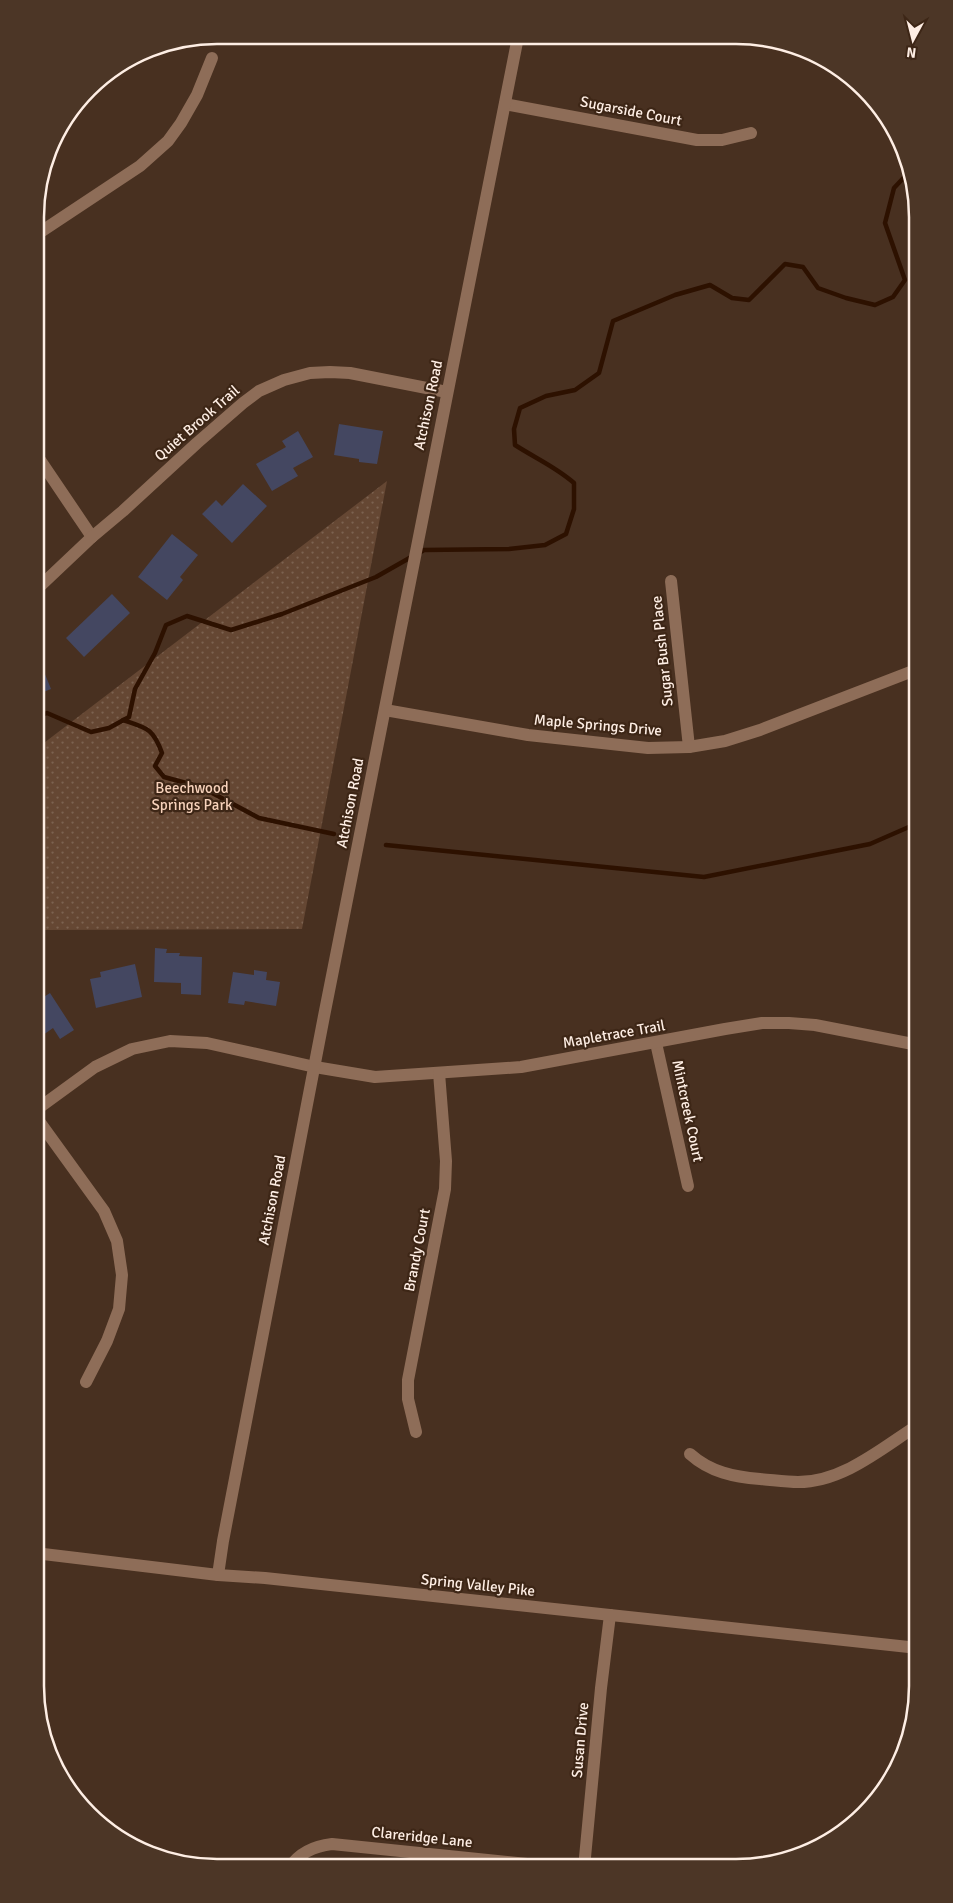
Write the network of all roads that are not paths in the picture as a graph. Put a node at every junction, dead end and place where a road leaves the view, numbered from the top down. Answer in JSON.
{"nodes":[{"id":1,"x":517,"y":44,"type":"edge"},
{"id":2,"x":212,"y":58,"type":"dead end"},
{"id":3,"x":505,"y":104,"type":"junction"},
{"id":4,"x":750,"y":133,"type":"dead end"},
{"id":5,"x":44,"y":230,"type":"edge"},
{"id":6,"x":447,"y":392,"type":"junction"},
{"id":7,"x":44,"y":466,"type":"edge"},
{"id":8,"x":92,"y":537,"type":"junction"},
{"id":9,"x":671,"y":581,"type":"dead end"},
{"id":10,"x":44,"y":582,"type":"edge"},
{"id":11,"x":909,"y":672,"type":"edge"},
{"id":12,"x":384,"y":710,"type":"junction"},
{"id":13,"x":689,"y":747,"type":"junction"},
{"id":14,"x":656,"y":1043,"type":"junction"},
{"id":15,"x":909,"y":1043,"type":"edge"},
{"id":16,"x":314,"y":1067,"type":"junction"},
{"id":17,"x":439,"y":1074,"type":"junction"},
{"id":18,"x":44,"y":1104,"type":"edge"},
{"id":19,"x":44,"y":1127,"type":"edge"},
{"id":20,"x":688,"y":1186,"type":"dead end"},
{"id":21,"x":86,"y":1382,"type":"dead end"},
{"id":22,"x":909,"y":1430,"type":"edge"},
{"id":23,"x":416,"y":1432,"type":"dead end"},
{"id":24,"x":690,"y":1454,"type":"dead end"},
{"id":25,"x":44,"y":1554,"type":"edge"},
{"id":26,"x":218,"y":1575,"type":"junction"},
{"id":27,"x":610,"y":1615,"type":"junction"},
{"id":28,"x":909,"y":1647,"type":"edge"},
{"id":29,"x":298,"y":1859,"type":"edge"},
{"id":30,"x":473,"y":1859,"type":"edge"},
{"id":31,"x":585,"y":1859,"type":"edge"}],
"edges":[{"from":1,"to":3,"type":"street","name":"Atchison Road"},
{"from":2,"to":5,"type":"street"},
{"from":3,"to":4,"type":"street","name":"Sugarside Court"},
{"from":3,"to":6,"type":"street","name":"Atchison Road"},
{"from":6,"to":8,"type":"street","name":"Quiet Brook Trail"},
{"from":6,"to":12,"type":"street","name":"Atchison Road"},
{"from":7,"to":8,"type":"street"},
{"from":8,"to":10,"type":"street","name":"Quiet Brook Trail"},
{"from":9,"to":13,"type":"street","name":"Sugar Bush Place"},
{"from":11,"to":13,"type":"street","name":"Maple Springs Drive"},
{"from":12,"to":13,"type":"street","name":"Maple Springs Drive"},
{"from":12,"to":16,"type":"street","name":"Atchison Road"},
{"from":14,"to":15,"type":"street","name":"Mapletrace Trail"},
{"from":14,"to":17,"type":"street","name":"Mapletrace Trail"},
{"from":14,"to":20,"type":"street","name":"Mintcreek Court"},
{"from":16,"to":17,"type":"street","name":"Mapletrace Trail"},
{"from":16,"to":18,"type":"street","name":"Mapletrace Trail"},
{"from":16,"to":26,"type":"street","name":"Atchison Road"},
{"from":17,"to":23,"type":"street","name":"Brandy Court"},
{"from":19,"to":21,"type":"street"},
{"from":22,"to":24,"type":"street"},
{"from":25,"to":26,"type":"street","name":"Spring Valley Pike"},
{"from":26,"to":27,"type":"street","name":"Spring Valley Pike"},
{"from":27,"to":28,"type":"street","name":"Spring Valley Pike"},
{"from":27,"to":31,"type":"street","name":"Susan Drive"},
{"from":29,"to":30,"type":"street","name":"Clareridge Lane"}]}
